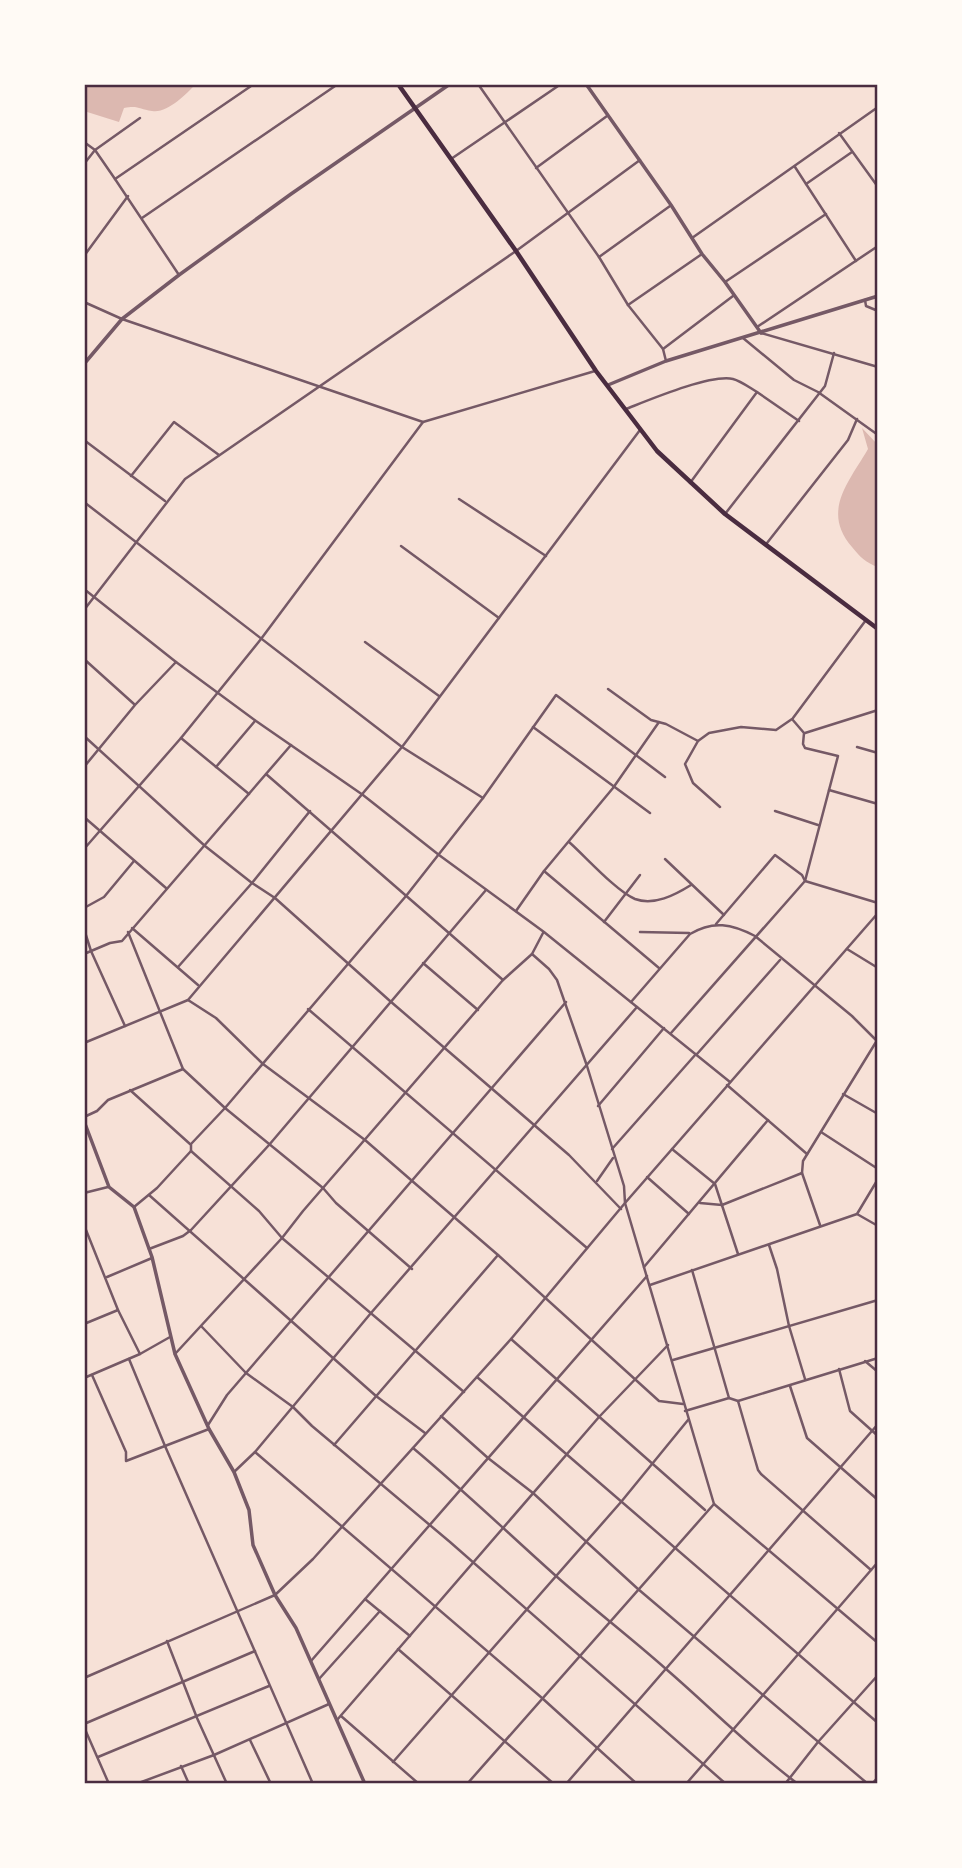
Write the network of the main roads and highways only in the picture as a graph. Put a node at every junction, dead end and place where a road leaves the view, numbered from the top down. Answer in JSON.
{"nodes":[{"id":1,"x":398,"y":84,"type":"edge"},
{"id":2,"x":878,"y":629,"type":"edge"}],
"edges":[{"from":1,"to":2,"type":"main road"}]}
